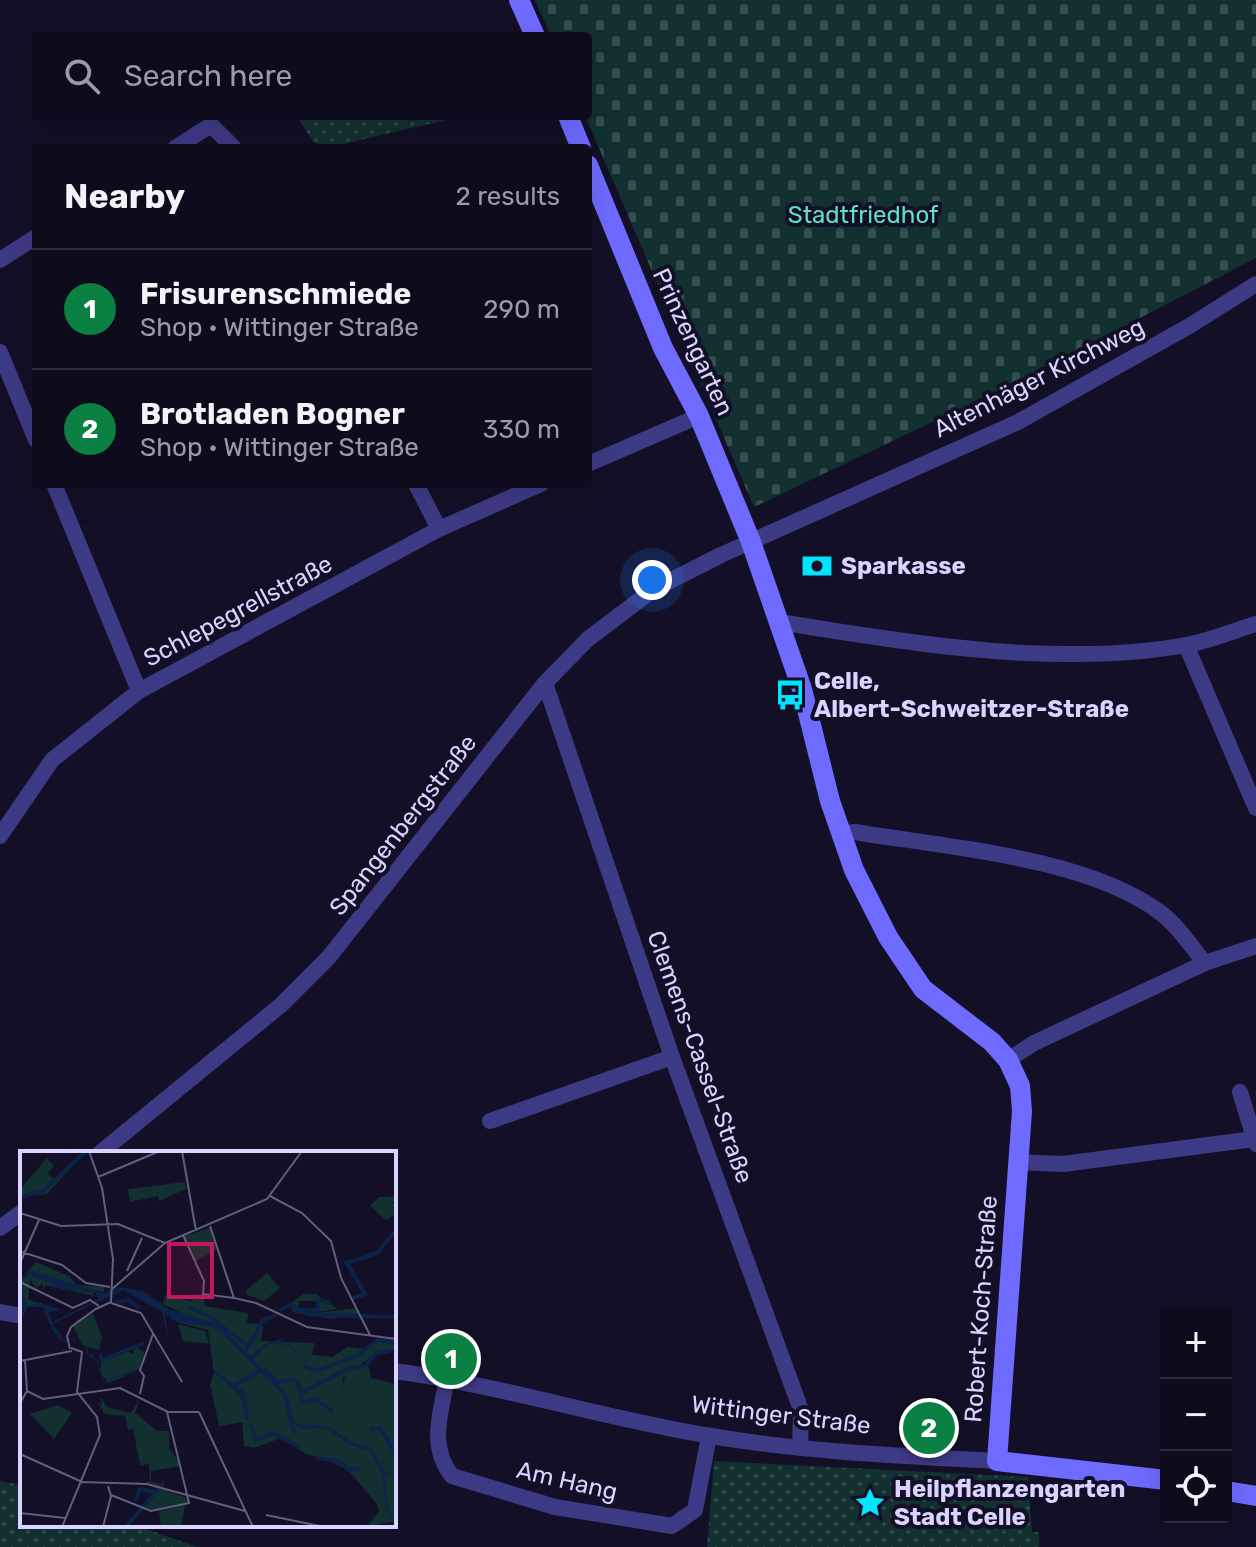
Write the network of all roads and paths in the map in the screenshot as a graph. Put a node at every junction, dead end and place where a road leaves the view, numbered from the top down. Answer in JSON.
{"nodes":[{"id":1,"x":519,"y":0,"type":"edge"},
{"id":2,"x":533,"y":32,"type":"edge"},
{"id":3,"x":570,"y":120,"type":"edge"},
{"id":4,"x":181,"y":144,"type":"edge"},
{"id":5,"x":230,"y":144,"type":"edge"},
{"id":6,"x":579,"y":144,"type":"edge"},
{"id":7,"x":592,"y":175,"type":"edge"},
{"id":8,"x":32,"y":240,"type":"edge"},
{"id":9,"x":0,"y":260,"type":"edge"},
{"id":10,"x":1256,"y":284,"type":"edge"},
{"id":11,"x":0,"y":352,"type":"edge"},
{"id":12,"x":699,"y":416,"type":"junction"},
{"id":13,"x":32,"y":430,"type":"edge"},
{"id":14,"x":592,"y":462,"type":"edge"},
{"id":15,"x":56,"y":488,"type":"edge"},
{"id":16,"x":418,"y":488,"type":"edge"},
{"id":17,"x":532,"y":488,"type":"edge"},
{"id":18,"x":439,"y":529,"type":"junction"},
{"id":19,"x":751,"y":542,"type":"junction"},
{"id":20,"x":780,"y":622,"type":"junction"},
{"id":21,"x":1256,"y":624,"type":"edge"},
{"id":22,"x":1186,"y":645,"type":"junction"},
{"id":23,"x":545,"y":683,"type":"junction"},
{"id":24,"x":139,"y":691,"type":"junction"},
{"id":25,"x":1256,"y":808,"type":"edge"},
{"id":26,"x":841,"y":834,"type":"junction"},
{"id":27,"x":0,"y":836,"type":"edge"},
{"id":28,"x":1256,"y":946,"type":"edge"},
{"id":29,"x":1205,"y":963,"type":"junction"},
{"id":30,"x":672,"y":1057,"type":"junction"},
{"id":31,"x":1008,"y":1060,"type":"junction"},
{"id":32,"x":1240,"y":1092,"type":"dead end"},
{"id":33,"x":490,"y":1121,"type":"dead end"},
{"id":34,"x":1255,"y":1142,"type":"edge"},
{"id":35,"x":102,"y":1151,"type":"edge"},
{"id":36,"x":1018,"y":1162,"type":"junction"},
{"id":37,"x":20,"y":1213,"type":"edge"},
{"id":38,"x":0,"y":1228,"type":"edge"},
{"id":39,"x":0,"y":1312,"type":"edge"},
{"id":40,"x":20,"y":1316,"type":"edge"},
{"id":41,"x":396,"y":1371,"type":"edge"},
{"id":42,"x":447,"y":1378,"type":"junction"},
{"id":43,"x":709,"y":1436,"type":"junction"},
{"id":44,"x":800,"y":1448,"type":"junction"},
{"id":45,"x":997,"y":1461,"type":"junction"},
{"id":46,"x":1160,"y":1479,"type":"edge"},
{"id":47,"x":1232,"y":1492,"type":"edge"},
{"id":48,"x":1256,"y":1496,"type":"edge"}],
"edges":[{"from":1,"to":2,"type":"street"},
{"from":3,"to":6,"type":"street"},
{"from":4,"to":5,"type":"street"},
{"from":7,"to":12,"type":"street","name":"Prinzengarten"},
{"from":8,"to":9,"type":"street"},
{"from":10,"to":19,"type":"street","name":"Altenhäger Kirchweg"},
{"from":11,"to":13,"type":"street"},
{"from":12,"to":14,"type":"street"},
{"from":12,"to":19,"type":"street","name":"Prinzengarten"},
{"from":15,"to":24,"type":"street"},
{"from":16,"to":18,"type":"street"},
{"from":17,"to":18,"type":"street","name":"Schlepegrellstraße"},
{"from":18,"to":24,"type":"street","name":"Schlepegrellstraße"},
{"from":19,"to":20,"type":"street","name":"Prinzengarten"},
{"from":19,"to":23,"type":"street","name":"Spangenbergstraße"},
{"from":20,"to":22,"type":"street"},
{"from":20,"to":26,"type":"street","name":"Prinzengarten"},
{"from":21,"to":22,"type":"street"},
{"from":22,"to":25,"type":"street"},
{"from":23,"to":30,"type":"street","name":"Clemens-Cassel-Straße"},
{"from":23,"to":35,"type":"street","name":"Spangenbergstraße"},
{"from":24,"to":27,"type":"street","name":"Schlepegrellstraße"},
{"from":26,"to":29,"type":"street"},
{"from":26,"to":31,"type":"street","name":"Prinzengarten"},
{"from":28,"to":29,"type":"street"},
{"from":29,"to":31,"type":"street"},
{"from":30,"to":33,"type":"street"},
{"from":30,"to":44,"type":"street","name":"Clemens-Cassel-Straße"},
{"from":31,"to":36,"type":"street","name":"Robert-Koch-Straße"},
{"from":32,"to":34,"type":"street"},
{"from":34,"to":36,"type":"street"},
{"from":36,"to":45,"type":"street","name":"Robert-Koch-Straße"},
{"from":37,"to":38,"type":"street"},
{"from":39,"to":40,"type":"street"},
{"from":41,"to":42,"type":"street","name":"Wittinger Straße"},
{"from":42,"to":43,"type":"street","name":"Wittinger Straße"},
{"from":42,"to":43,"type":"street","name":"Am Hang"},
{"from":43,"to":44,"type":"street","name":"Wittinger Straße"},
{"from":44,"to":45,"type":"street","name":"Wittinger Straße"},
{"from":45,"to":46,"type":"street","name":"Wittinger Straße"},
{"from":47,"to":48,"type":"street"}]}
